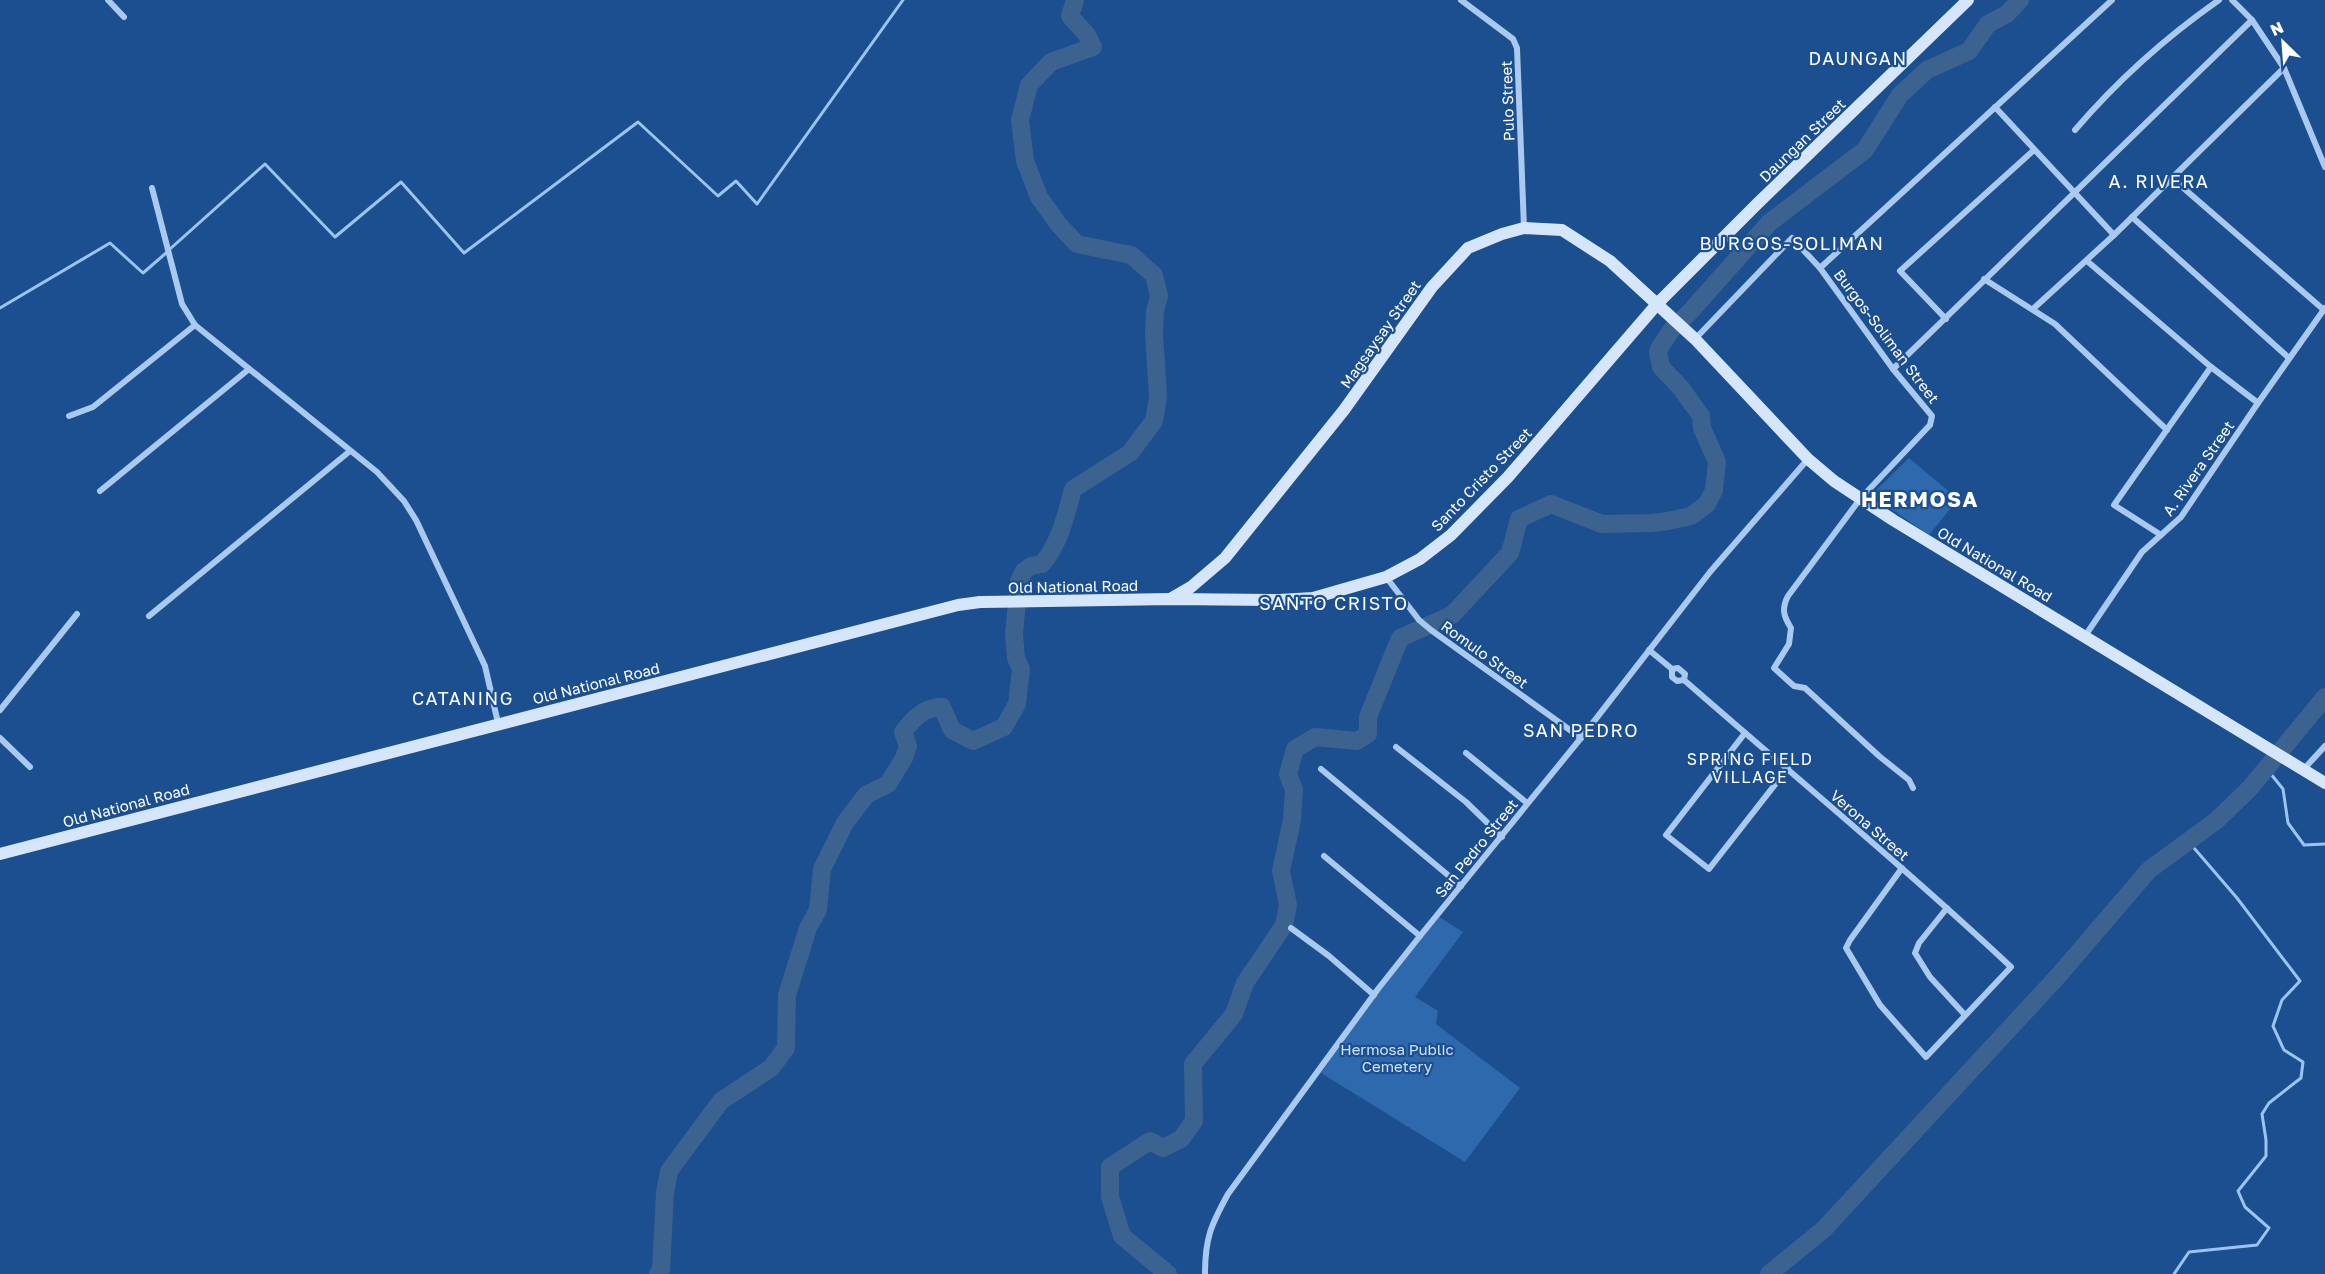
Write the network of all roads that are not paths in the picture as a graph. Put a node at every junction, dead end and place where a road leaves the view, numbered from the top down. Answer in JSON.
{"nodes":[{"id":1,"x":108,"y":0,"type":"edge"},
{"id":2,"x":1461,"y":0,"type":"edge"},
{"id":3,"x":1968,"y":0,"type":"edge"},
{"id":4,"x":2112,"y":0,"type":"edge"},
{"id":5,"x":2219,"y":0,"type":"edge"},
{"id":6,"x":2232,"y":0,"type":"edge"},
{"id":7,"x":124,"y":17,"type":"dead end"},
{"id":8,"x":2252,"y":20,"type":"junction"},
{"id":9,"x":2284,"y":68,"type":"junction"},
{"id":10,"x":1995,"y":107,"type":"junction"},
{"id":11,"x":2075,"y":130,"type":"dead end"},
{"id":12,"x":2034,"y":150,"type":"junction"},
{"id":13,"x":2325,"y":167,"type":"edge"},
{"id":14,"x":2173,"y":179,"type":"junction"},
{"id":15,"x":152,"y":188,"type":"dead end"},
{"id":16,"x":2075,"y":192,"type":"junction"},
{"id":17,"x":2132,"y":217,"type":"junction"},
{"id":18,"x":1524,"y":228,"type":"junction"},
{"id":19,"x":2114,"y":235,"type":"junction"},
{"id":20,"x":2087,"y":261,"type":"junction"},
{"id":21,"x":1820,"y":268,"type":"junction"},
{"id":22,"x":1984,"y":279,"type":"junction"},
{"id":23,"x":1658,"y":303,"type":"junction"},
{"id":24,"x":2033,"y":309,"type":"junction"},
{"id":25,"x":2325,"y":309,"type":"edge"},
{"id":26,"x":1946,"y":319,"type":"junction"},
{"id":27,"x":195,"y":325,"type":"junction"},
{"id":28,"x":1695,"y":339,"type":"junction"},
{"id":29,"x":2289,"y":358,"type":"junction"},
{"id":30,"x":2211,"y":367,"type":"junction"},
{"id":31,"x":249,"y":369,"type":"junction"},
{"id":32,"x":1893,"y":369,"type":"junction"},
{"id":33,"x":2258,"y":403,"type":"junction"},
{"id":34,"x":69,"y":416,"type":"dead end"},
{"id":35,"x":2167,"y":430,"type":"junction"},
{"id":36,"x":350,"y":451,"type":"junction"},
{"id":37,"x":1808,"y":459,"type":"junction"},
{"id":38,"x":100,"y":491,"type":"dead end"},
{"id":39,"x":1860,"y":499,"type":"junction"},
{"id":40,"x":2161,"y":536,"type":"junction"},
{"id":41,"x":1386,"y":577,"type":"junction"},
{"id":42,"x":1171,"y":599,"type":"junction"},
{"id":43,"x":76,"y":614,"type":"dead end"},
{"id":44,"x":149,"y":616,"type":"dead end"},
{"id":45,"x":2085,"y":636,"type":"junction"},
{"id":46,"x":1649,"y":650,"type":"junction"},
{"id":47,"x":0,"y":710,"type":"edge"},
{"id":48,"x":498,"y":723,"type":"junction"},
{"id":49,"x":1745,"y":733,"type":"junction"},
{"id":50,"x":0,"y":738,"type":"edge"},
{"id":51,"x":1581,"y":738,"type":"junction"},
{"id":52,"x":2325,"y":746,"type":"edge"},
{"id":53,"x":1396,"y":747,"type":"dead end"},
{"id":54,"x":1466,"y":753,"type":"dead end"},
{"id":55,"x":30,"y":767,"type":"dead end"},
{"id":56,"x":1788,"y":768,"type":"junction"},
{"id":57,"x":1321,"y":769,"type":"dead end"},
{"id":58,"x":2303,"y":770,"type":"junction"},
{"id":59,"x":2325,"y":783,"type":"edge"},
{"id":60,"x":1913,"y":788,"type":"dead end"},
{"id":61,"x":1527,"y":803,"type":"junction"},
{"id":62,"x":1502,"y":837,"type":"junction"},
{"id":63,"x":0,"y":854,"type":"edge"},
{"id":64,"x":1324,"y":856,"type":"dead end"},
{"id":65,"x":1902,"y":868,"type":"junction"},
{"id":66,"x":1461,"y":886,"type":"junction"},
{"id":67,"x":1947,"y":908,"type":"junction"},
{"id":68,"x":1291,"y":928,"type":"dead end"},
{"id":69,"x":1420,"y":936,"type":"junction"},
{"id":70,"x":1374,"y":994,"type":"junction"},
{"id":71,"x":1965,"y":1015,"type":"junction"},
{"id":72,"x":1205,"y":1274,"type":"edge"}],
"edges":[{"from":1,"to":7,"type":"street"},
{"from":2,"to":18,"type":"street","name":"Pulo Street"},
{"from":3,"to":23,"type":"main road","name":"Daungan Street"},
{"from":4,"to":10,"type":"street"},
{"from":5,"to":11,"type":"street"},
{"from":6,"to":8,"type":"street"},
{"from":8,"to":9,"type":"street"},
{"from":8,"to":16,"type":"street"},
{"from":9,"to":13,"type":"street"},
{"from":9,"to":14,"type":"street"},
{"from":10,"to":12,"type":"street"},
{"from":10,"to":21,"type":"street"},
{"from":12,"to":16,"type":"street"},
{"from":12,"to":26,"type":"street"},
{"from":14,"to":17,"type":"street"},
{"from":14,"to":25,"type":"street"},
{"from":15,"to":27,"type":"street"},
{"from":16,"to":19,"type":"street"},
{"from":16,"to":22,"type":"street"},
{"from":17,"to":19,"type":"street"},
{"from":17,"to":29,"type":"street"},
{"from":18,"to":23,"type":"main road","name":"Magsaysay Street"},
{"from":18,"to":42,"type":"main road","name":"Magsaysay Street"},
{"from":19,"to":20,"type":"street"},
{"from":20,"to":24,"type":"street"},
{"from":20,"to":30,"type":"street"},
{"from":21,"to":28,"type":"street","name":"Burgos-Soliman Street"},
{"from":21,"to":32,"type":"street","name":"Burgos-Soliman Street"},
{"from":22,"to":24,"type":"street"},
{"from":22,"to":26,"type":"street"},
{"from":23,"to":28,"type":"main road","name":"Old National Road"},
{"from":23,"to":41,"type":"main road","name":"Santo Cristo Street"},
{"from":24,"to":35,"type":"street"},
{"from":25,"to":29,"type":"street","name":"A. Rivera Street"},
{"from":26,"to":32,"type":"street"},
{"from":27,"to":31,"type":"street"},
{"from":27,"to":34,"type":"street"},
{"from":28,"to":37,"type":"main road","name":"Old National Road"},
{"from":29,"to":33,"type":"street","name":"A. Rivera Street"},
{"from":30,"to":33,"type":"street"},
{"from":30,"to":35,"type":"street"},
{"from":31,"to":36,"type":"street"},
{"from":31,"to":38,"type":"street"},
{"from":32,"to":39,"type":"street","name":"Burgos-Soliman Street"},
{"from":33,"to":40,"type":"street","name":"A. Rivera Street"},
{"from":35,"to":40,"type":"street"},
{"from":36,"to":44,"type":"street"},
{"from":36,"to":48,"type":"street"},
{"from":37,"to":39,"type":"main road","name":"Old National Road"},
{"from":37,"to":46,"type":"street","name":"San Pedro Street"},
{"from":39,"to":45,"type":"main road","name":"Old National Road"},
{"from":39,"to":60,"type":"street","name":"Burgos-Soliman Street"},
{"from":40,"to":45,"type":"street","name":"A. Rivera Street"},
{"from":41,"to":42,"type":"main road","name":"Santo Cristo Street"},
{"from":41,"to":51,"type":"street","name":"Romulo Street"},
{"from":42,"to":48,"type":"main road","name":"Old National Road"},
{"from":43,"to":47,"type":"street"},
{"from":45,"to":58,"type":"main road","name":"Old National Road"},
{"from":46,"to":49,"type":"street","name":"Verona Street"},
{"from":46,"to":51,"type":"street","name":"San Pedro Street"},
{"from":48,"to":63,"type":"main road","name":"Old National Road"},
{"from":49,"to":56,"type":"street","name":"Verona Street"},
{"from":49,"to":56,"type":"street"},
{"from":50,"to":55,"type":"street"},
{"from":51,"to":61,"type":"street","name":"San Pedro Street"},
{"from":52,"to":58,"type":"street"},
{"from":53,"to":62,"type":"street"},
{"from":54,"to":61,"type":"street"},
{"from":56,"to":65,"type":"street","name":"Verona Street"},
{"from":57,"to":66,"type":"street"},
{"from":58,"to":59,"type":"main road","name":"Old National Road"},
{"from":61,"to":62,"type":"street","name":"San Pedro Street"},
{"from":62,"to":66,"type":"street","name":"San Pedro Street"},
{"from":64,"to":69,"type":"street"},
{"from":65,"to":67,"type":"street","name":"Verona Street"},
{"from":65,"to":71,"type":"street"},
{"from":66,"to":69,"type":"street","name":"San Pedro Street"},
{"from":67,"to":71,"type":"street"},
{"from":67,"to":71,"type":"street","name":"Verona Street"},
{"from":68,"to":70,"type":"street"},
{"from":69,"to":70,"type":"street","name":"San Pedro Street"},
{"from":70,"to":72,"type":"street","name":"San Pedro Street"}]}
